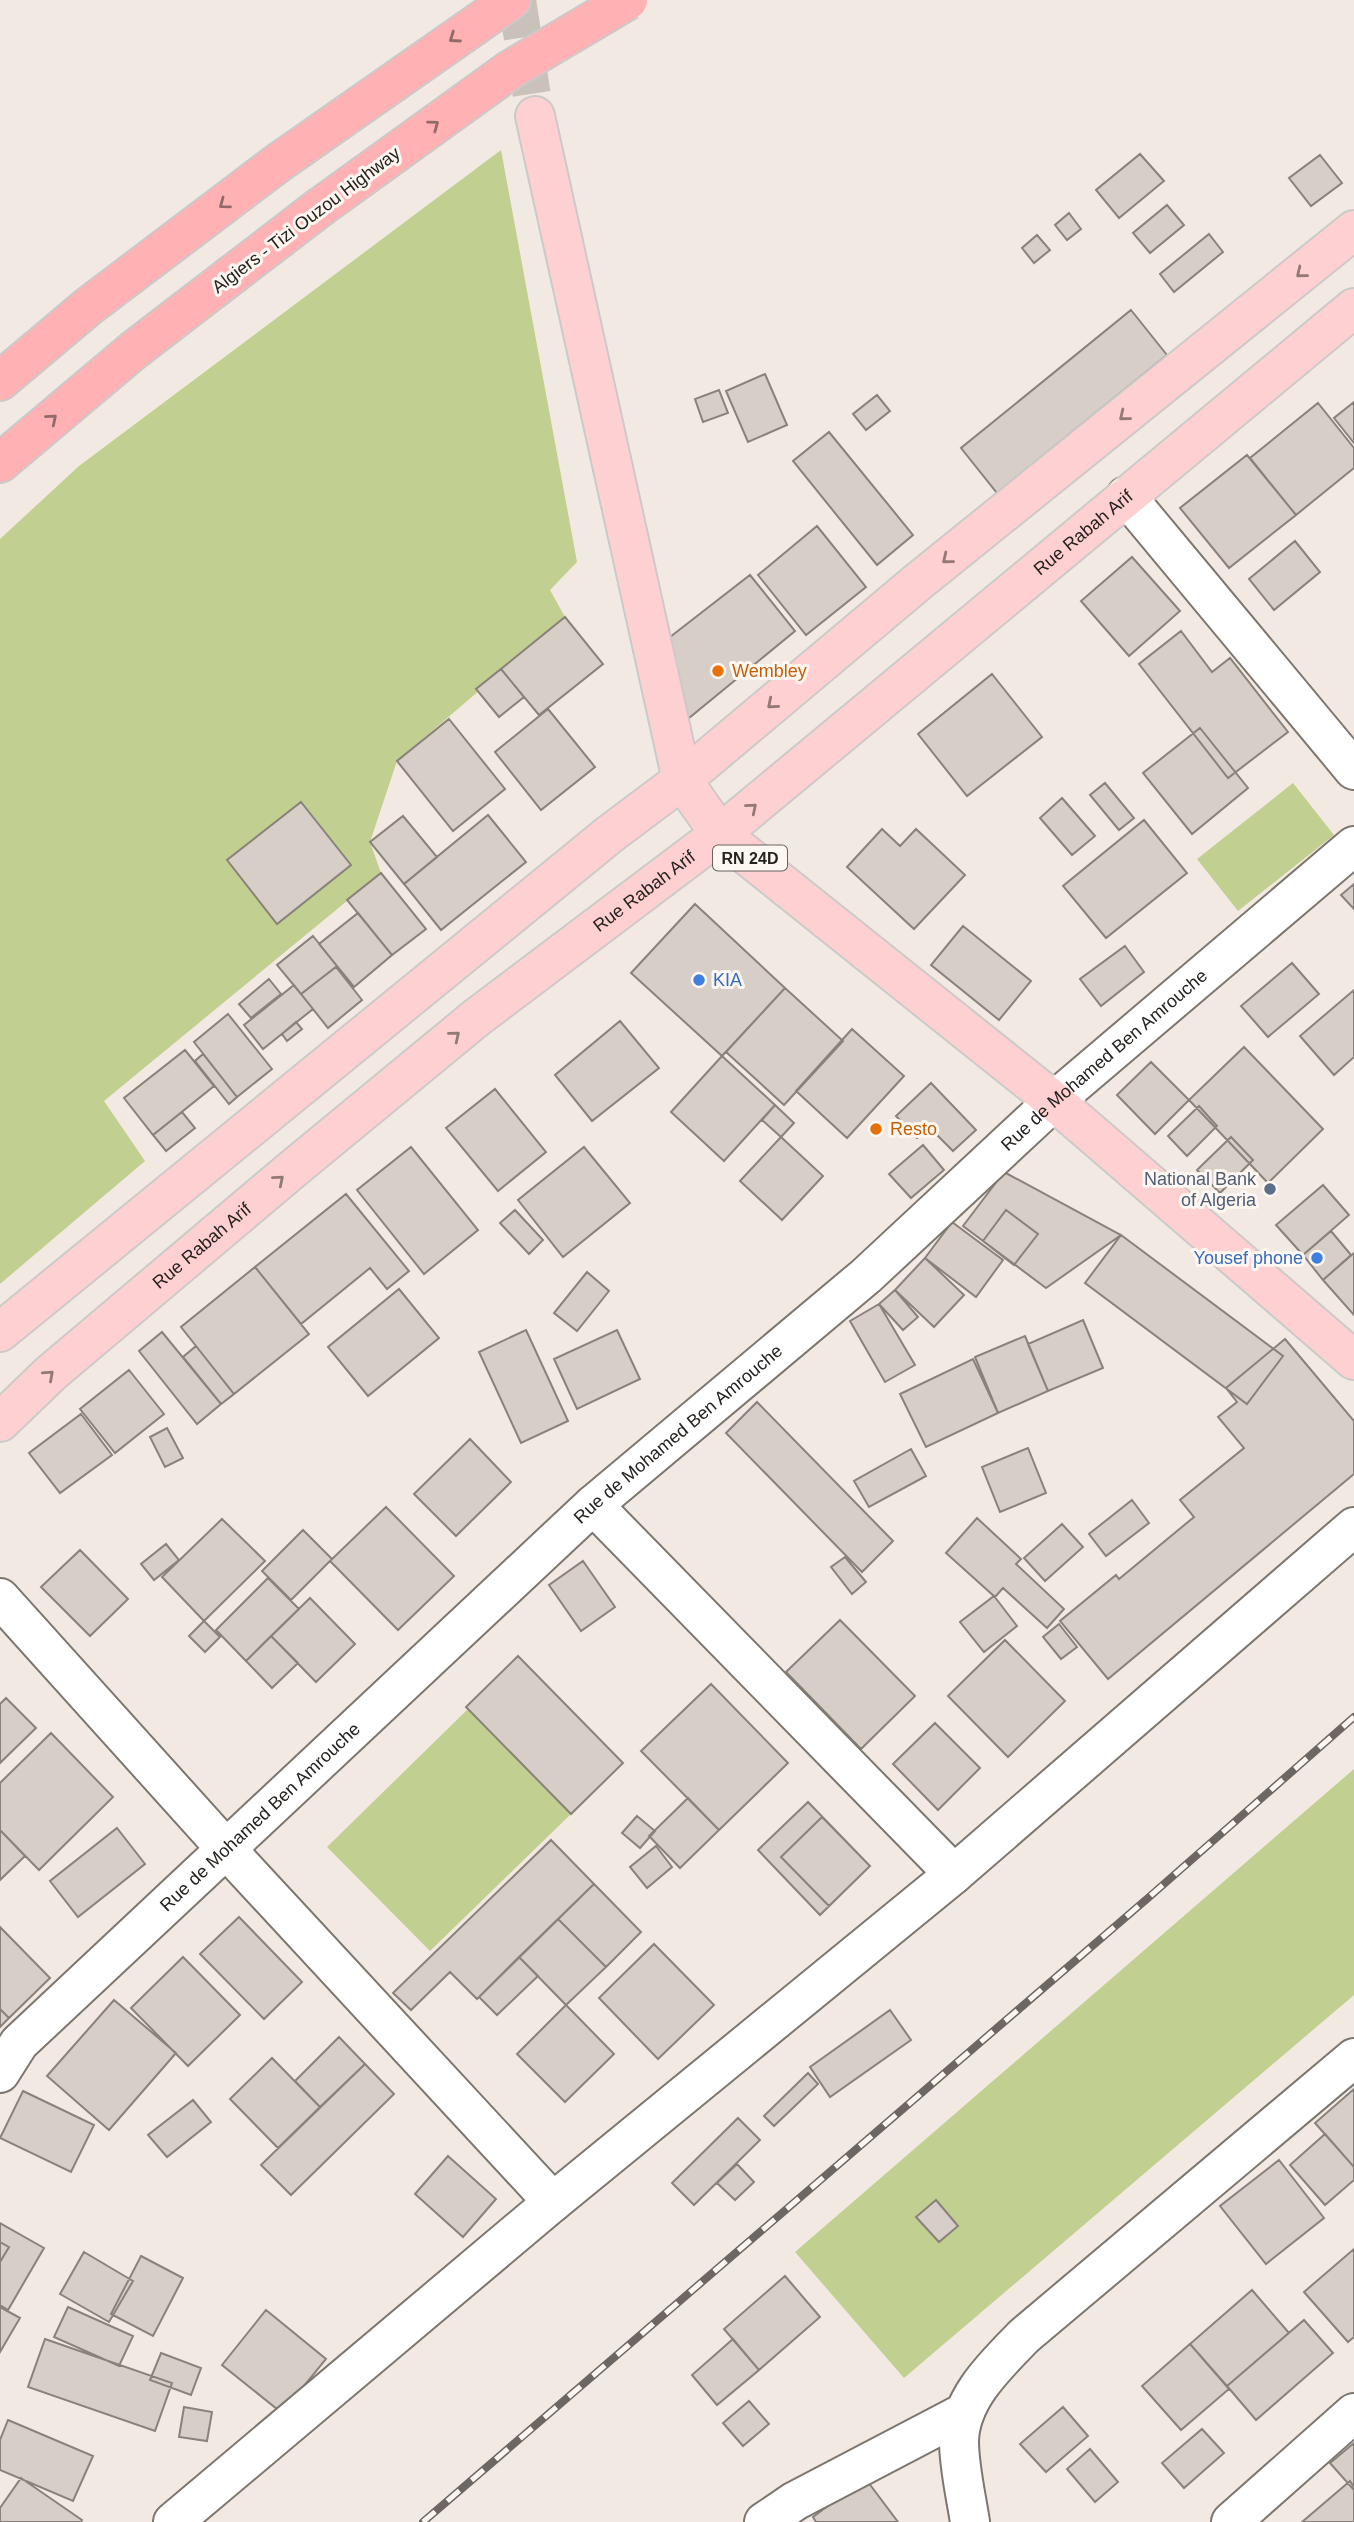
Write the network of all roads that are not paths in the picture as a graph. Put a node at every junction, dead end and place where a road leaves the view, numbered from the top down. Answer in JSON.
{"nodes":[{"id":1,"x":511,"y":0,"type":"edge"},
{"id":2,"x":628,"y":0,"type":"edge"},
{"id":3,"x":535,"y":116,"type":"tunnel mouth"},
{"id":4,"x":1354,"y":230,"type":"edge"},
{"id":5,"x":1354,"y":308,"type":"edge"},
{"id":6,"x":0,"y":381,"type":"edge"},
{"id":7,"x":0,"y":463,"type":"edge"},
{"id":8,"x":1126,"y":496,"type":"junction"},
{"id":9,"x":1354,"y":770,"type":"edge"},
{"id":10,"x":682,"y":780,"type":"junction"},
{"id":11,"x":720,"y":834,"type":"junction"},
{"id":12,"x":1354,"y":846,"type":"edge"},
{"id":13,"x":1055,"y":1101,"type":"junction"},
{"id":14,"x":0,"y":1332,"type":"edge"},
{"id":15,"x":1354,"y":1360,"type":"edge"},
{"id":16,"x":0,"y":1422,"type":"edge"},
{"id":17,"x":593,"y":1505,"type":"junction"},
{"id":18,"x":1354,"y":1527,"type":"edge"},
{"id":19,"x":0,"y":1598,"type":"edge"},
{"id":20,"x":227,"y":1850,"type":"junction"},
{"id":21,"x":954,"y":1874,"type":"junction"},
{"id":22,"x":9,"y":2058,"type":"edge"},
{"id":23,"x":1354,"y":2058,"type":"edge"},
{"id":24,"x":554,"y":2202,"type":"junction"},
{"id":25,"x":965,"y":2412,"type":"junction"},
{"id":26,"x":1354,"y":2413,"type":"edge"},
{"id":27,"x":173,"y":2522,"type":"edge"},
{"id":28,"x":764,"y":2522,"type":"edge"},
{"id":29,"x":970,"y":2522,"type":"edge"},
{"id":30,"x":1231,"y":2522,"type":"edge"}],
"edges":[{"from":1,"to":6,"type":"highway","one_way":true},
{"from":7,"to":2,"type":"highway","name":"Algiers - Tizi Ouzou Highway","one_way":true,"bridge":true},
{"from":3,"to":10,"type":"main road","number":"RN 24D"},
{"from":4,"to":10,"type":"main road","one_way":true},
{"from":5,"to":8,"type":"main road","name":"Rue Rabah Arif"},
{"from":8,"to":9,"type":"street"},
{"from":11,"to":8,"type":"main road","name":"Rue Rabah Arif","one_way":true},
{"from":10,"to":11,"type":"main road","number":"RN 24D"},
{"from":10,"to":14,"type":"main road"},
{"from":11,"to":13,"type":"main road","number":"RN 24D"},
{"from":16,"to":11,"type":"main road","name":"Rue Rabah Arif","one_way":true},
{"from":12,"to":13,"type":"street","name":"Rue de Mohamed Ben Amrouche"},
{"from":13,"to":15,"type":"main road","number":"RN 24D"},
{"from":13,"to":17,"type":"street","name":"Rue de Mohamed Ben Amrouche"},
{"from":17,"to":20,"type":"street","name":"Rue de Mohamed Ben Amrouche"},
{"from":17,"to":21,"type":"street"},
{"from":18,"to":21,"type":"street"},
{"from":19,"to":20,"type":"street"},
{"from":20,"to":22,"type":"street","name":"Rue de Mohamed Ben Amrouche"},
{"from":20,"to":24,"type":"street"},
{"from":21,"to":24,"type":"street"},
{"from":23,"to":25,"type":"street"},
{"from":24,"to":27,"type":"street"},
{"from":25,"to":28,"type":"street"},
{"from":25,"to":29,"type":"street"},
{"from":26,"to":30,"type":"street"}]}
